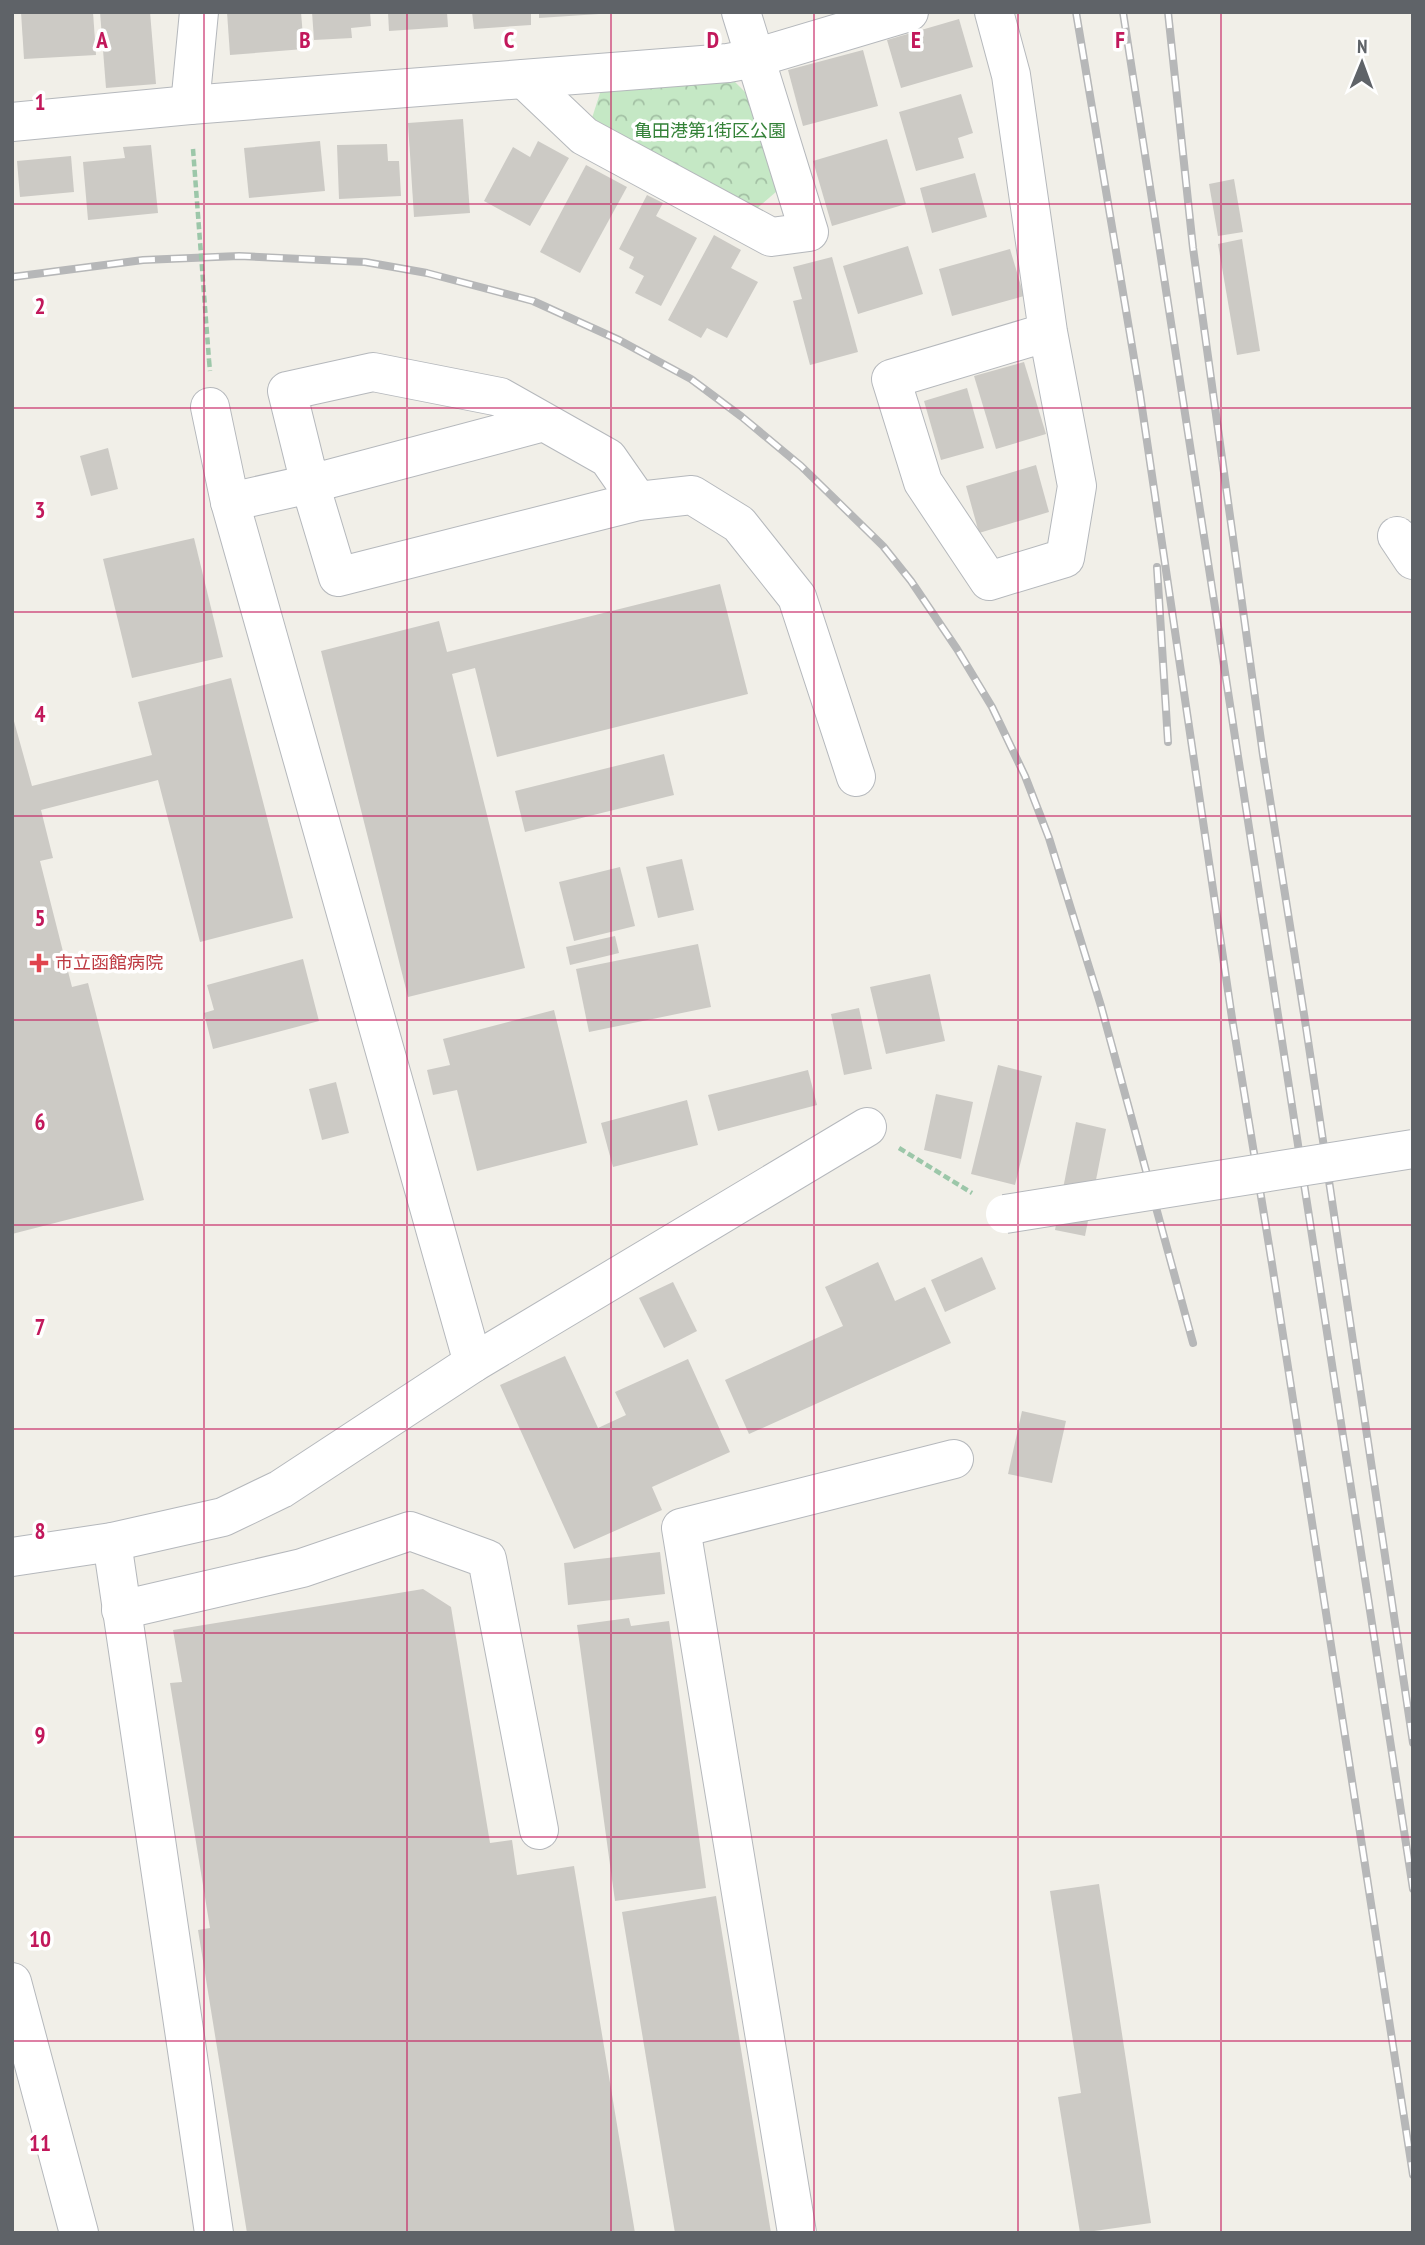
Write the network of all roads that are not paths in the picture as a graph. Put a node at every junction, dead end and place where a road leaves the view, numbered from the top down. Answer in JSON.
{"nodes":[{"id":1,"x":199,"y":12,"type":"edge"},
{"id":2,"x":741,"y":12,"type":"edge"},
{"id":3,"x":909,"y":12,"type":"edge"},
{"id":4,"x":994,"y":12,"type":"edge"},
{"id":5,"x":755,"y":58,"type":"junction"},
{"id":6,"x":524,"y":79,"type":"junction"},
{"id":7,"x":190,"y":105,"type":"junction"},
{"id":8,"x":12,"y":122,"type":"edge"},
{"id":9,"x":1048,"y":332,"type":"junction"},
{"id":10,"x":210,"y":407,"type":"dead end"},
{"id":11,"x":544,"y":422,"type":"junction"},
{"id":12,"x":310,"y":484,"type":"junction"},
{"id":13,"x":638,"y":501,"type":"junction"},
{"id":14,"x":230,"y":502,"type":"junction"},
{"id":15,"x":856,"y":777,"type":"dead end"},
{"id":16,"x":867,"y":1127,"type":"dead end"},
{"id":17,"x":1413,"y":1149,"type":"edge"},
{"id":18,"x":1005,"y":1214,"type":"dead end"},
{"id":19,"x":473,"y":1363,"type":"junction"},
{"id":20,"x":954,"y":1459,"type":"dead end"},
{"id":21,"x":112,"y":1542,"type":"junction"},
{"id":22,"x":12,"y":1558,"type":"edge"},
{"id":23,"x":121,"y":1609,"type":"junction"},
{"id":24,"x":539,"y":1830,"type":"dead end"},
{"id":25,"x":12,"y":1982,"type":"edge"},
{"id":26,"x":79,"y":2233,"type":"edge"},
{"id":27,"x":214,"y":2233,"type":"edge"},
{"id":28,"x":797,"y":2233,"type":"edge"}],
"edges":[{"from":1,"to":7,"type":"street"},
{"from":2,"to":5,"type":"street"},
{"from":3,"to":5,"type":"street"},
{"from":4,"to":9,"type":"street"},
{"from":5,"to":6,"type":"street"},
{"from":5,"to":6,"type":"street"},
{"from":6,"to":7,"type":"street"},
{"from":7,"to":8,"type":"street"},
{"from":9,"to":9,"type":"street"},
{"from":10,"to":14,"type":"street"},
{"from":11,"to":12,"type":"street"},
{"from":11,"to":12,"type":"street"},
{"from":11,"to":13,"type":"street"},
{"from":12,"to":13,"type":"street"},
{"from":12,"to":14,"type":"street"},
{"from":13,"to":15,"type":"street"},
{"from":14,"to":19,"type":"street"},
{"from":16,"to":19,"type":"street"},
{"from":17,"to":18,"type":"street","bridge":true},
{"from":19,"to":21,"type":"street"},
{"from":20,"to":28,"type":"street"},
{"from":21,"to":22,"type":"street"},
{"from":21,"to":23,"type":"street"},
{"from":23,"to":24,"type":"street"},
{"from":23,"to":27,"type":"street"},
{"from":25,"to":26,"type":"street"}]}
